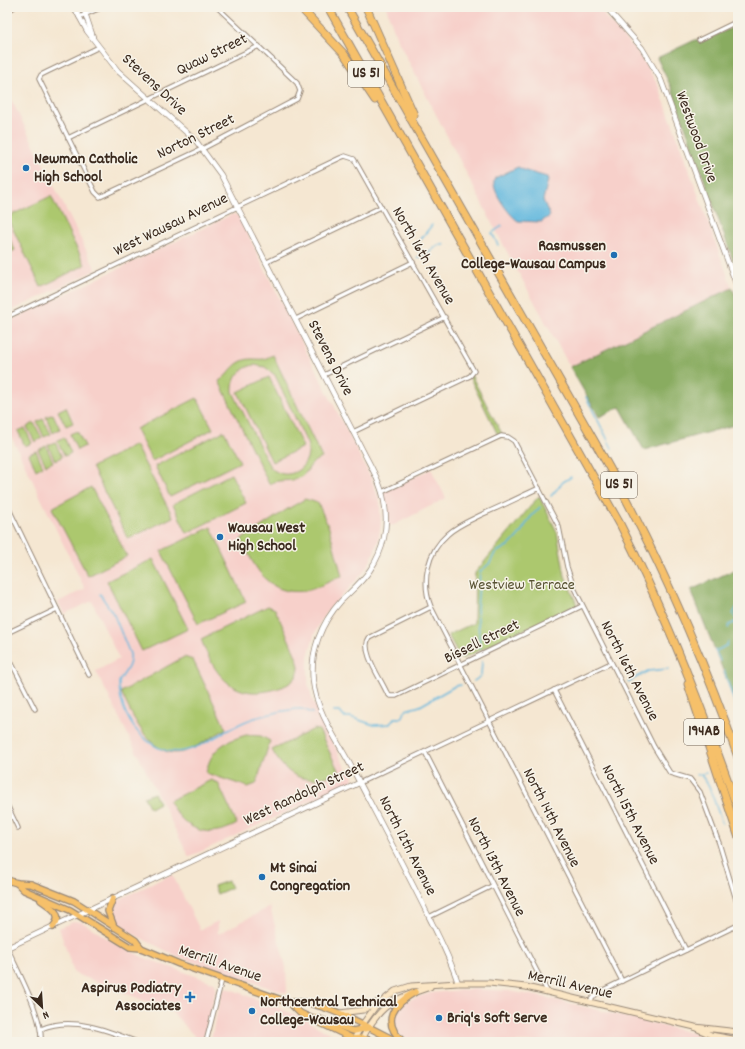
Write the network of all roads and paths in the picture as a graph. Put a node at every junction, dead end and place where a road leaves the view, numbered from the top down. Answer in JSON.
{"nodes":[{"id":1,"x":13,"y":7,"type":"edge"},
{"id":2,"x":74,"y":7,"type":"edge"},
{"id":3,"x":83,"y":7,"type":"edge"},
{"id":4,"x":103,"y":7,"type":"edge"},
{"id":5,"x":217,"y":7,"type":"edge"},
{"id":6,"x":300,"y":7,"type":"edge"},
{"id":7,"x":328,"y":7,"type":"edge"},
{"id":8,"x":347,"y":7,"type":"edge"},
{"id":9,"x":366,"y":7,"type":"edge"},
{"id":10,"x":606,"y":7,"type":"edge"},
{"id":11,"x":7,"y":10,"type":"edge"},
{"id":12,"x":85,"y":14,"type":"junction"},
{"id":13,"x":79,"y":17,"type":"junction"},
{"id":14,"x":738,"y":21,"type":"edge"},
{"id":15,"x":699,"y":40,"type":"dead end"},
{"id":16,"x":94,"y":41,"type":"junction"},
{"id":17,"x":259,"y":46,"type":"junction"},
{"id":18,"x":99,"y":47,"type":"junction"},
{"id":19,"x":148,"y":100,"type":"junction"},
{"id":20,"x":421,"y":136,"type":"junction"},
{"id":21,"x":68,"y":138,"type":"junction"},
{"id":22,"x":403,"y":142,"type":"junction"},
{"id":23,"x":202,"y":149,"type":"junction"},
{"id":24,"x":345,"y":156,"type":"joint"},
{"id":25,"x":238,"y":206,"type":"junction"},
{"id":26,"x":381,"y":207,"type":"junction"},
{"id":27,"x":267,"y":262,"type":"junction"},
{"id":28,"x":413,"y":262,"type":"junction"},
{"id":29,"x":738,"y":289,"type":"edge"},
{"id":30,"x":7,"y":317,"type":"edge"},
{"id":31,"x":445,"y":317,"type":"junction"},
{"id":32,"x":296,"y":319,"type":"junction"},
{"id":33,"x":324,"y":375,"type":"junction"},
{"id":34,"x":353,"y":432,"type":"junction"},
{"id":35,"x":539,"y":488,"type":"junction"},
{"id":36,"x":382,"y":492,"type":"junction"},
{"id":37,"x":7,"y":505,"type":"edge"},
{"id":38,"x":12,"y":516,"type":"junction"},
{"id":39,"x":7,"y":519,"type":"edge"},
{"id":40,"x":582,"y":606,"type":"junction"},
{"id":41,"x":431,"y":607,"type":"junction"},
{"id":42,"x":57,"y":609,"type":"junction"},
{"id":43,"x":7,"y":633,"type":"edge"},
{"id":44,"x":673,"y":638,"type":"junction"},
{"id":45,"x":7,"y":654,"type":"edge"},
{"id":46,"x":611,"y":663,"type":"junction"},
{"id":47,"x":460,"y":666,"type":"junction"},
{"id":48,"x":89,"y":675,"type":"dead end"},
{"id":49,"x":554,"y":690,"type":"junction"},
{"id":50,"x":716,"y":695,"type":"junction"},
{"id":51,"x":35,"y":709,"type":"dead end"},
{"id":52,"x":328,"y":722,"type":"joint"},
{"id":53,"x":488,"y":722,"type":"junction"},
{"id":54,"x":738,"y":748,"type":"edge"},
{"id":55,"x":425,"y":752,"type":"junction"},
{"id":56,"x":738,"y":757,"type":"edge"},
{"id":57,"x":359,"y":783,"type":"junction"},
{"id":58,"x":7,"y":805,"type":"edge"},
{"id":59,"x":738,"y":810,"type":"edge"},
{"id":60,"x":735,"y":826,"type":"junction"},
{"id":61,"x":18,"y":828,"type":"dead end"},
{"id":62,"x":738,"y":835,"type":"edge"},
{"id":63,"x":738,"y":839,"type":"edge"},
{"id":64,"x":7,"y":880,"type":"edge"},
{"id":65,"x":17,"y":883,"type":"junction"},
{"id":66,"x":492,"y":886,"type":"junction"},
{"id":67,"x":35,"y":895,"type":"junction"},
{"id":68,"x":114,"y":898,"type":"junction"},
{"id":69,"x":738,"y":906,"type":"edge"},
{"id":70,"x":88,"y":910,"type":"junction"},
{"id":71,"x":78,"y":915,"type":"junction"},
{"id":72,"x":429,"y":917,"type":"junction"},
{"id":73,"x":738,"y":925,"type":"edge"},
{"id":74,"x":53,"y":926,"type":"junction"},
{"id":75,"x":114,"y":927,"type":"junction"},
{"id":76,"x":7,"y":948,"type":"edge"},
{"id":77,"x":141,"y":948,"type":"junction"},
{"id":78,"x":686,"y":950,"type":"junction"},
{"id":79,"x":222,"y":979,"type":"junction"},
{"id":80,"x":622,"y":981,"type":"junction"},
{"id":81,"x":458,"y":983,"type":"junction"},
{"id":82,"x":438,"y":984,"type":"junction"},
{"id":83,"x":547,"y":991,"type":"junction"},
{"id":84,"x":415,"y":992,"type":"junction"},
{"id":85,"x":388,"y":996,"type":"junction"},
{"id":86,"x":589,"y":1002,"type":"junction"},
{"id":87,"x":290,"y":1003,"type":"junction"},
{"id":88,"x":300,"y":1013,"type":"junction"},
{"id":89,"x":338,"y":1013,"type":"junction"},
{"id":90,"x":695,"y":1027,"type":"junction"},
{"id":91,"x":360,"y":1028,"type":"junction"},
{"id":92,"x":368,"y":1028,"type":"junction"},
{"id":93,"x":41,"y":1030,"type":"junction"},
{"id":94,"x":738,"y":1032,"type":"edge"},
{"id":95,"x":738,"y":1040,"type":"edge"},
{"id":96,"x":134,"y":1041,"type":"edge"},
{"id":97,"x":358,"y":1041,"type":"edge"},
{"id":98,"x":41,"y":1042,"type":"edge"},
{"id":99,"x":206,"y":1042,"type":"edge"},
{"id":100,"x":376,"y":1042,"type":"edge"},
{"id":101,"x":398,"y":1042,"type":"edge"},
{"id":102,"x":403,"y":1042,"type":"edge"}],
"edges":[{"from":1,"to":11,"type":"main road"},
{"from":2,"to":13,"type":"street","name":"Stevens Drive"},
{"from":3,"to":12,"type":"street","name":"Stevens Drive"},
{"from":4,"to":12,"type":"street"},
{"from":5,"to":17,"type":"street"},
{"from":6,"to":22,"type":"highway"},
{"from":7,"to":22,"type":"highway","number":"US 51"},
{"from":8,"to":20,"type":"highway","number":"US 51"},
{"from":9,"to":20,"type":"highway"},
{"from":10,"to":29,"type":"street","name":"Westwood Drive"},
{"from":12,"to":13,"type":"street"},
{"from":12,"to":16,"type":"street","name":"Stevens Drive"},
{"from":13,"to":16,"type":"street","name":"Stevens Drive"},
{"from":14,"to":15,"type":"street"},
{"from":16,"to":18,"type":"street","name":"Stevens Drive"},
{"from":17,"to":19,"type":"street","name":"Quaw Street"},
{"from":17,"to":23,"type":"street","name":"Norton Street"},
{"from":18,"to":19,"type":"street","name":"Stevens Drive"},
{"from":18,"to":21,"type":"street"},
{"from":19,"to":21,"type":"street","name":"Quaw Street"},
{"from":19,"to":23,"type":"street","name":"Stevens Drive"},
{"from":20,"to":50,"type":"highway","number":"US 51"},
{"from":21,"to":23,"type":"street","name":"Norton Street"},
{"from":22,"to":44,"type":"highway","number":"US 51"},
{"from":23,"to":25,"type":"street","name":"Stevens Drive"},
{"from":24,"to":25,"type":"street","name":"West Wausau Avenue"},
{"from":24,"to":26,"type":"street","name":"North 16th Avenue"},
{"from":25,"to":27,"type":"street","name":"Stevens Drive"},
{"from":25,"to":30,"type":"street","name":"West Wausau Avenue"},
{"from":26,"to":27,"type":"street"},
{"from":26,"to":28,"type":"street","name":"North 16th Avenue"},
{"from":27,"to":32,"type":"street","name":"Stevens Drive"},
{"from":28,"to":31,"type":"street","name":"North 16th Avenue"},
{"from":28,"to":32,"type":"street"},
{"from":31,"to":33,"type":"street"},
{"from":31,"to":34,"type":"street","name":"North 16th Avenue"},
{"from":32,"to":33,"type":"street","name":"Stevens Drive"},
{"from":33,"to":34,"type":"street","name":"Stevens Drive"},
{"from":34,"to":36,"type":"street","name":"Stevens Drive"},
{"from":35,"to":36,"type":"street","name":"North 16th Avenue"},
{"from":35,"to":40,"type":"street","name":"North 16th Avenue"},
{"from":35,"to":41,"type":"street","name":"North 14th Avenue"},
{"from":36,"to":52,"type":"street","name":"Stevens Drive"},
{"from":37,"to":38,"type":"street"},
{"from":38,"to":39,"type":"street"},
{"from":38,"to":42,"type":"street"},
{"from":40,"to":46,"type":"street","name":"North 16th Avenue"},
{"from":40,"to":47,"type":"street","name":"Bissell Street"},
{"from":41,"to":47,"type":"street","name":"North 14th Avenue"},
{"from":41,"to":47,"type":"street","name":"Bissell Street"},
{"from":42,"to":43,"type":"street"},
{"from":42,"to":48,"type":"street"},
{"from":44,"to":59,"type":"highway","number":"US 51"},
{"from":44,"to":60,"type":"highway","number":"194AB"},
{"from":45,"to":51,"type":"street"},
{"from":46,"to":49,"type":"street","name":"West Randolph Street"},
{"from":46,"to":69,"type":"street","name":"North 16th Avenue"},
{"from":47,"to":53,"type":"street","name":"North 14th Avenue"},
{"from":49,"to":53,"type":"street","name":"West Randolph Street"},
{"from":49,"to":78,"type":"street","name":"North 15th Avenue"},
{"from":50,"to":54,"type":"highway","number":"US 51"},
{"from":50,"to":56,"type":"highway","number":"US 51"},
{"from":52,"to":57,"type":"street","name":"North 12th Avenue"},
{"from":53,"to":55,"type":"street","name":"West Randolph Street"},
{"from":53,"to":80,"type":"street","name":"North 14th Avenue"},
{"from":55,"to":57,"type":"street","name":"West Randolph Street"},
{"from":55,"to":66,"type":"street","name":"North 13th Avenue"},
{"from":57,"to":68,"type":"street","name":"West Randolph Street"},
{"from":57,"to":72,"type":"street","name":"North 12th Avenue"},
{"from":58,"to":61,"type":"street"},
{"from":60,"to":62,"type":"highway"},
{"from":60,"to":63,"type":"highway"},
{"from":64,"to":65,"type":"main road","name":"Merrill Avenue"},
{"from":65,"to":67,"type":"main road","name":"Merrill Avenue"},
{"from":65,"to":70,"type":"main road","name":"Merrill Avenue"},
{"from":66,"to":72,"type":"street"},
{"from":66,"to":83,"type":"street","name":"North 13th Avenue"},
{"from":67,"to":71,"type":"main road","name":"Merrill Avenue"},
{"from":67,"to":74,"type":"main road"},
{"from":68,"to":70,"type":"street","name":"West Randolph Street"},
{"from":68,"to":75,"type":"main road"},
{"from":70,"to":71,"type":"street","name":"West Randolph Street"},
{"from":70,"to":75,"type":"main road","name":"Merrill Avenue"},
{"from":71,"to":74,"type":"street","name":"West Randolph Street"},
{"from":71,"to":77,"type":"main road","name":"Merrill Avenue"},
{"from":72,"to":81,"type":"street","name":"North 12th Avenue"},
{"from":73,"to":78,"type":"street"},
{"from":74,"to":76,"type":"street","name":"West Randolph Street"},
{"from":75,"to":77,"type":"main road","name":"Merrill Avenue"},
{"from":76,"to":93,"type":"street"},
{"from":77,"to":79,"type":"main road","name":"Merrill Avenue"},
{"from":78,"to":80,"type":"street"},
{"from":79,"to":87,"type":"main road","name":"Merrill Avenue"},
{"from":79,"to":99,"type":"street"},
{"from":80,"to":86,"type":"street"},
{"from":81,"to":82,"type":"main road","name":"Merrill Avenue"},
{"from":81,"to":83,"type":"main road","name":"Merrill Avenue"},
{"from":82,"to":84,"type":"main road","name":"Merrill Avenue"},
{"from":82,"to":85,"type":"main road","name":"Merrill Avenue"},
{"from":83,"to":86,"type":"main road","name":"Merrill Avenue"},
{"from":84,"to":92,"type":"main road","name":"Merrill Avenue"},
{"from":84,"to":102,"type":"main road"},
{"from":85,"to":89,"type":"main road"},
{"from":85,"to":91,"type":"main road","name":"Merrill Avenue"},
{"from":86,"to":90,"type":"main road","name":"Merrill Avenue"},
{"from":87,"to":88,"type":"main road","name":"Merrill Avenue"},
{"from":87,"to":89,"type":"main road","name":"Merrill Avenue"},
{"from":88,"to":91,"type":"main road"},
{"from":88,"to":97,"type":"main road","name":"Merrill Avenue"},
{"from":89,"to":91,"type":"main road","name":"Merrill Avenue"},
{"from":90,"to":94,"type":"main road","name":"Merrill Avenue"},
{"from":90,"to":95,"type":"main road","name":"Merrill Avenue"},
{"from":91,"to":92,"type":"main road","name":"Merrill Avenue"},
{"from":91,"to":97,"type":"main road","name":"Merrill Avenue"},
{"from":92,"to":97,"type":"main road","name":"Merrill Avenue"},
{"from":92,"to":101,"type":"main road"},
{"from":93,"to":96,"type":"street"},
{"from":93,"to":98,"type":"street"},
{"from":97,"to":100,"type":"main road"}]}
